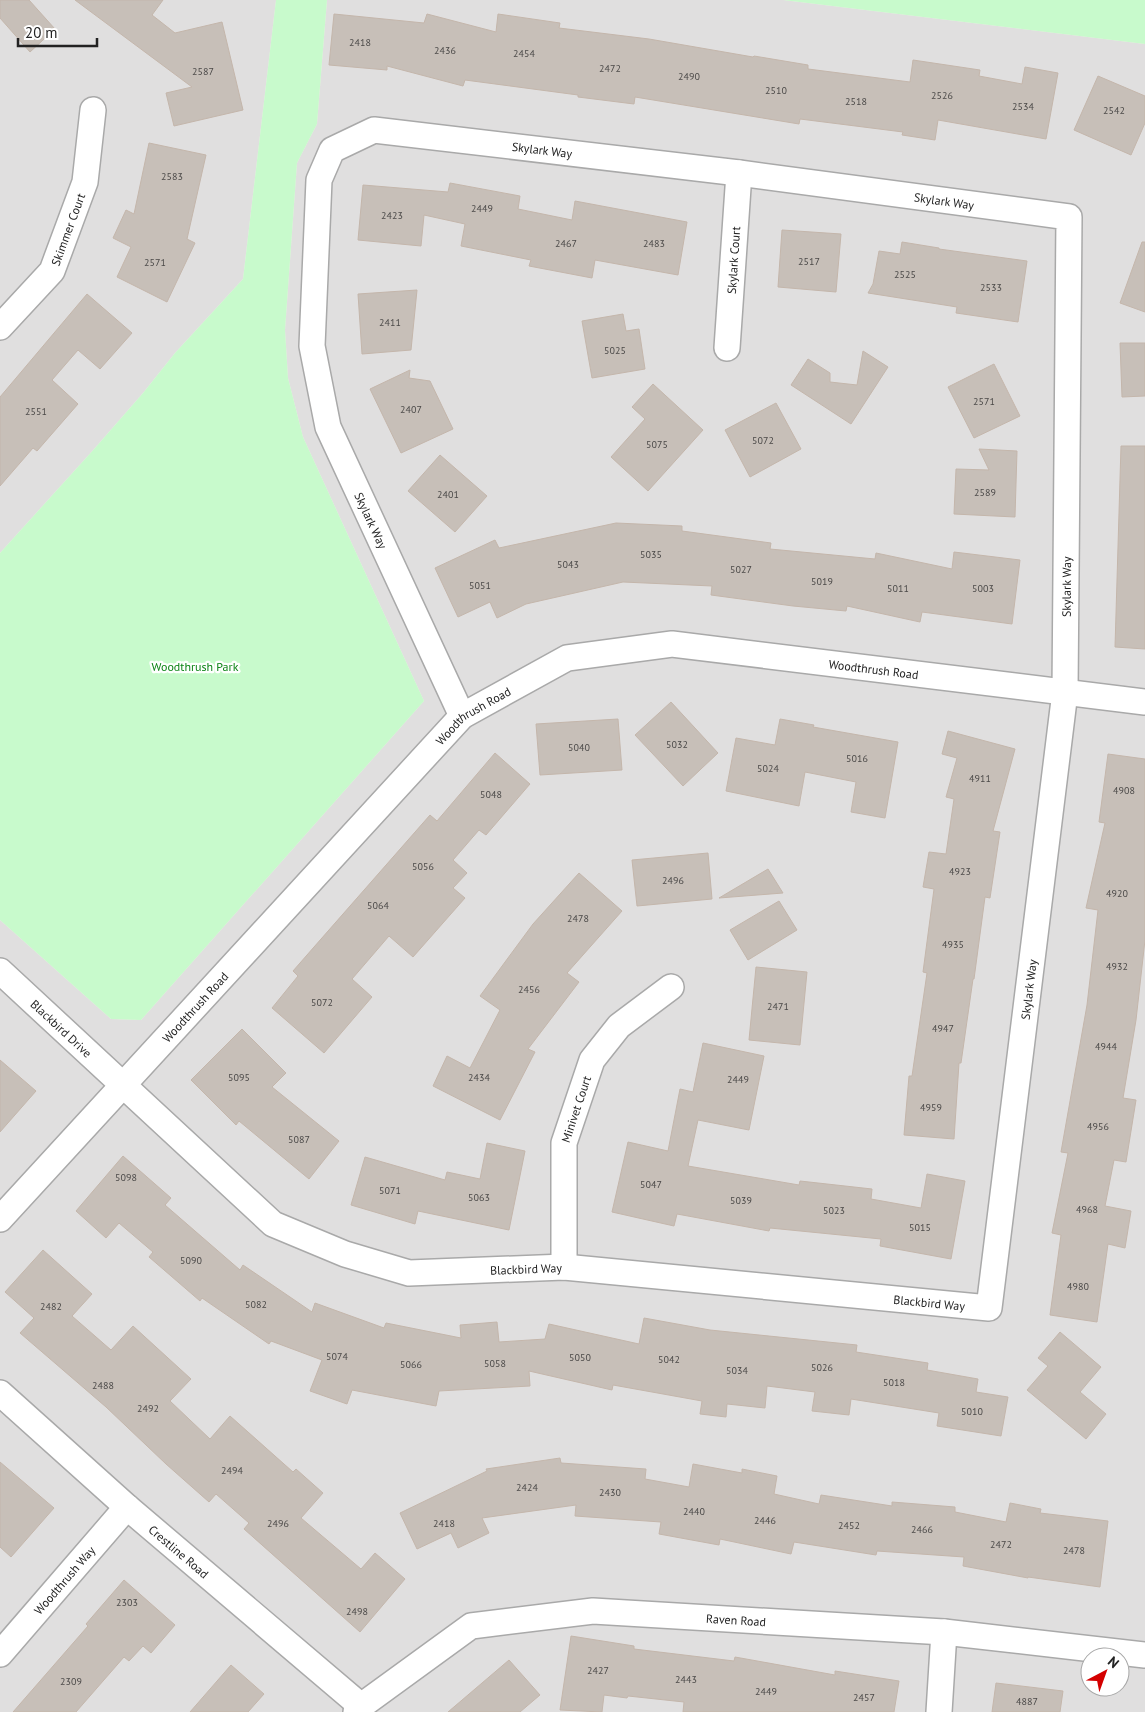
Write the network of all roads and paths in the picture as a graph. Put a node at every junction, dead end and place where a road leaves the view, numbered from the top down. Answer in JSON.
{"nodes":[{"id":1,"x":93,"y":110,"type":"dead end"},
{"id":2,"x":739,"y":173,"type":"junction"},
{"id":3,"x":0,"y":327,"type":"edge"},
{"id":4,"x":727,"y":348,"type":"dead end"},
{"id":5,"x":1065,"y":692,"type":"junction"},
{"id":6,"x":1145,"y":702,"type":"edge"},
{"id":7,"x":462,"y":716,"type":"junction"},
{"id":8,"x":0,"y":971,"type":"edge"},
{"id":9,"x":671,"y":987,"type":"dead end"},
{"id":10,"x":123,"y":1083,"type":"junction"},
{"id":11,"x":0,"y":1218,"type":"edge"},
{"id":12,"x":564,"y":1267,"type":"junction"},
{"id":13,"x":989,"y":1308,"type":"joint"},
{"id":14,"x":0,"y":1392,"type":"edge"},
{"id":15,"x":126,"y":1507,"type":"junction"},
{"id":16,"x":944,"y":1632,"type":"junction"},
{"id":17,"x":0,"y":1654,"type":"edge"},
{"id":18,"x":1145,"y":1655,"type":"edge"},
{"id":19,"x":359,"y":1709,"type":"edge"},
{"id":20,"x":939,"y":1712,"type":"edge"}],
"edges":[{"from":1,"to":3,"type":"street","name":"Skimmer Court"},
{"from":2,"to":4,"type":"street","name":"Skylark Court"},
{"from":2,"to":5,"type":"street","name":"Skylark Way"},
{"from":2,"to":7,"type":"street","name":"Skylark Way"},
{"from":5,"to":6,"type":"street","name":"Woodthrush Road"},
{"from":5,"to":7,"type":"street","name":"Woodthrush Road"},
{"from":5,"to":13,"type":"street","name":"Skylark Way"},
{"from":7,"to":10,"type":"street","name":"Woodthrush Road"},
{"from":8,"to":10,"type":"street","name":"Blackbird Drive"},
{"from":9,"to":12,"type":"street","name":"Minivet Court"},
{"from":10,"to":11,"type":"street","name":"Woodthrush Road"},
{"from":10,"to":12,"type":"street","name":"Blackbird Way"},
{"from":12,"to":13,"type":"street","name":"Blackbird Way"},
{"from":14,"to":15,"type":"street","name":"Crestline Road"},
{"from":15,"to":17,"type":"street","name":"Woodthrush Way"},
{"from":15,"to":19,"type":"street","name":"Crestline Road"},
{"from":16,"to":18,"type":"street","name":"Raven Road"},
{"from":16,"to":19,"type":"street","name":"Raven Road"},
{"from":16,"to":20,"type":"street"}]}
